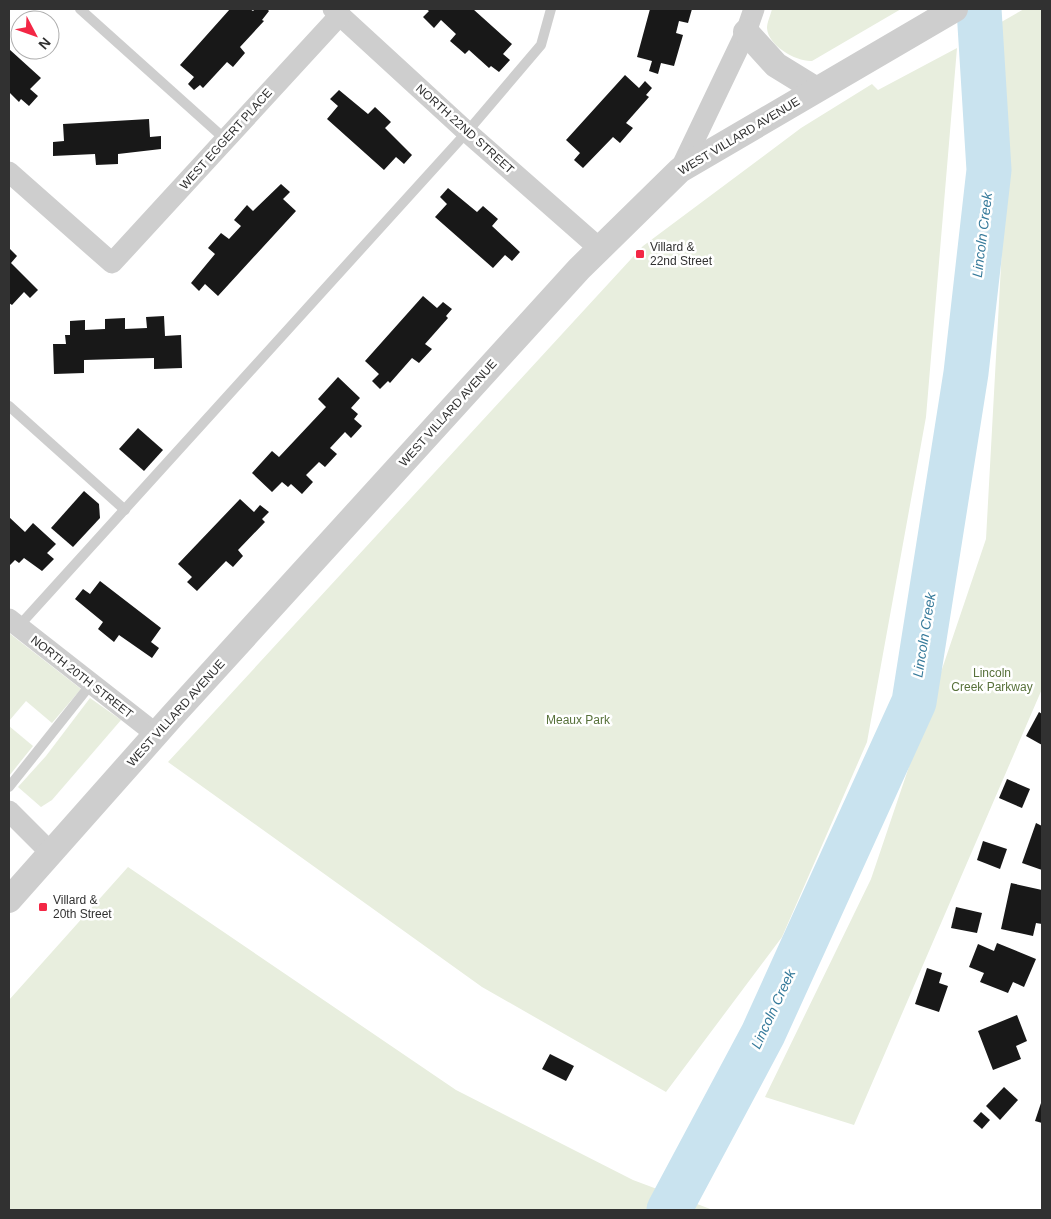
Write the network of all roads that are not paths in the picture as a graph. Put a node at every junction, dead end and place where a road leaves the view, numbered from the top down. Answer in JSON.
{"nodes":[{"id":1,"x":80,"y":9,"type":"edge"},
{"id":2,"x":551,"y":9,"type":"edge"},
{"id":3,"x":955,"y":9,"type":"edge"},
{"id":4,"x":337,"y":12,"type":"edge"},
{"id":5,"x":750,"y":20,"type":"edge"},
{"id":6,"x":815,"y":89,"type":"junction"},
{"id":7,"x":467,"y":132,"type":"junction"},
{"id":8,"x":226,"y":140,"type":"junction"},
{"id":9,"x":680,"y":170,"type":"junction"},
{"id":10,"x":9,"y":172,"type":"edge"},
{"id":11,"x":599,"y":248,"type":"junction"},
{"id":12,"x":9,"y":406,"type":"edge"},
{"id":13,"x":125,"y":510,"type":"junction"},
{"id":14,"x":13,"y":623,"type":"edge"},
{"id":15,"x":91,"y":684,"type":"junction"},
{"id":16,"x":156,"y":734,"type":"junction"},
{"id":17,"x":9,"y":787,"type":"edge"},
{"id":18,"x":9,"y":811,"type":"edge"},
{"id":19,"x":51,"y":853,"type":"junction"},
{"id":20,"x":9,"y":900,"type":"edge"}],
"edges":[{"from":1,"to":8,"type":"lane"},
{"from":2,"to":7,"type":"lane"},
{"from":3,"to":6,"type":"street","name":"WEST VILLARD AVENUE"},
{"from":4,"to":7,"type":"street","name":"NORTH 22ND STREET"},
{"from":4,"to":8,"type":"street","name":"WEST EGGERT PLACE"},
{"from":5,"to":6,"type":"street"},
{"from":5,"to":9,"type":"street"},
{"from":6,"to":9,"type":"street","name":"WEST VILLARD AVENUE"},
{"from":7,"to":11,"type":"street","name":"NORTH 22ND STREET"},
{"from":7,"to":13,"type":"lane"},
{"from":8,"to":10,"type":"street","name":"WEST EGGERT PLACE"},
{"from":9,"to":11,"type":"street","name":"WEST VILLARD AVENUE"},
{"from":11,"to":16,"type":"street","name":"WEST VILLARD AVENUE"},
{"from":12,"to":13,"type":"lane"},
{"from":13,"to":14,"type":"lane"},
{"from":14,"to":15,"type":"street","name":"NORTH 20TH STREET"},
{"from":15,"to":16,"type":"street","name":"NORTH 20TH STREET"},
{"from":15,"to":17,"type":"lane"},
{"from":16,"to":19,"type":"street","name":"WEST VILLARD AVENUE"},
{"from":18,"to":19,"type":"street"},
{"from":19,"to":20,"type":"street","name":"WEST VILLARD AVENUE"}]}
